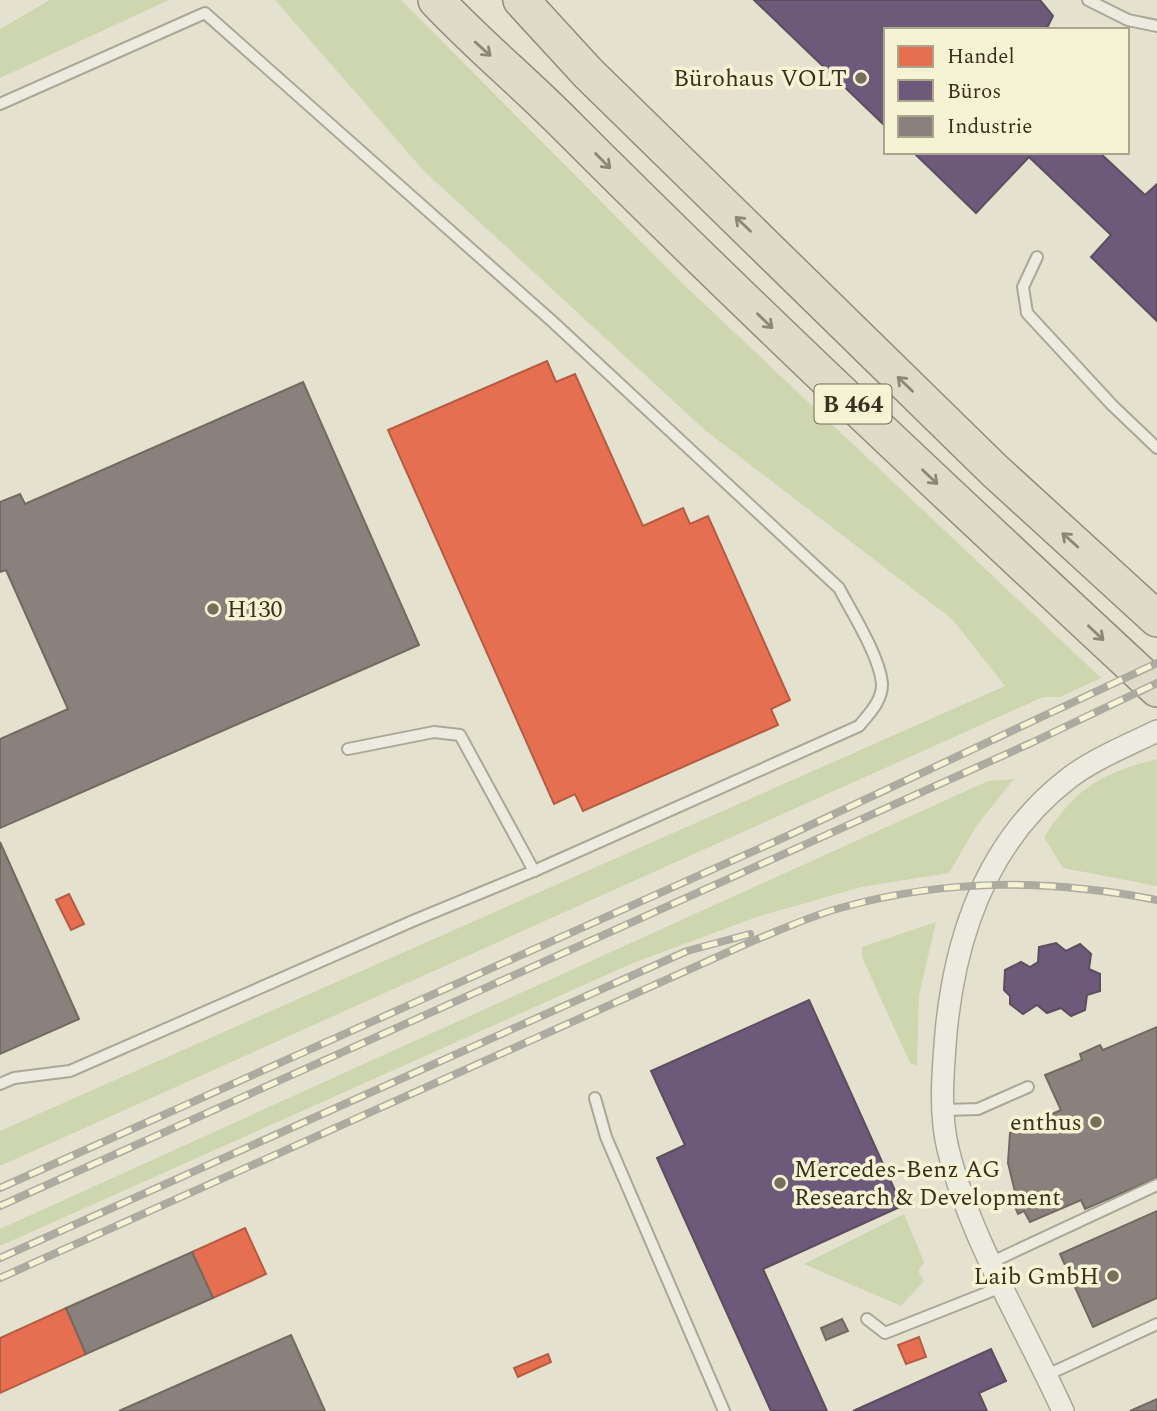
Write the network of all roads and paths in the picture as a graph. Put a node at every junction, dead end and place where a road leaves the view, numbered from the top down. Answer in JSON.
{"nodes":[{"id":1,"x":436,"y":0,"type":"edge"},
{"id":2,"x":521,"y":0,"type":"edge"},
{"id":3,"x":1088,"y":0,"type":"edge"},
{"id":4,"x":1157,"y":26,"type":"edge"},
{"id":5,"x":0,"y":104,"type":"edge"},
{"id":6,"x":1037,"y":257,"type":"dead end"},
{"id":7,"x":1157,"y":448,"type":"edge"},
{"id":8,"x":1157,"y":619,"type":"edge"},
{"id":9,"x":1157,"y":689,"type":"edge"},
{"id":10,"x":1152,"y":733,"type":"edge"},
{"id":11,"x":348,"y":749,"type":"dead end"},
{"id":12,"x":534,"y":872,"type":"junction"},
{"id":13,"x":0,"y":1084,"type":"edge"},
{"id":14,"x":1028,"y":1087,"type":"dead end"},
{"id":15,"x":595,"y":1098,"type":"dead end"},
{"id":16,"x":944,"y":1110,"type":"junction"},
{"id":17,"x":1157,"y":1185,"type":"edge"},
{"id":18,"x":992,"y":1262,"type":"junction"},
{"id":19,"x":1004,"y":1286,"type":"junction"},
{"id":20,"x":867,"y":1319,"type":"dead end"},
{"id":21,"x":1157,"y":1324,"type":"edge"},
{"id":22,"x":1047,"y":1375,"type":"junction"},
{"id":23,"x":724,"y":1411,"type":"edge"},
{"id":24,"x":1063,"y":1411,"type":"edge"}],
"edges":[{"from":1,"to":9,"type":"highway","number":"B 464","one_way":true},
{"from":8,"to":2,"type":"highway","number":"B 464","one_way":true},
{"from":3,"to":4,"type":"lane"},
{"from":5,"to":12,"type":"lane"},
{"from":6,"to":7,"type":"lane"},
{"from":10,"to":16,"type":"street"},
{"from":11,"to":12,"type":"lane"},
{"from":12,"to":13,"type":"lane"},
{"from":14,"to":16,"type":"lane"},
{"from":15,"to":23,"type":"lane"},
{"from":16,"to":18,"type":"street"},
{"from":17,"to":18,"type":"lane"},
{"from":18,"to":19,"type":"street"},
{"from":19,"to":20,"type":"lane"},
{"from":19,"to":22,"type":"street"},
{"from":21,"to":22,"type":"lane"},
{"from":22,"to":24,"type":"street"}]}
